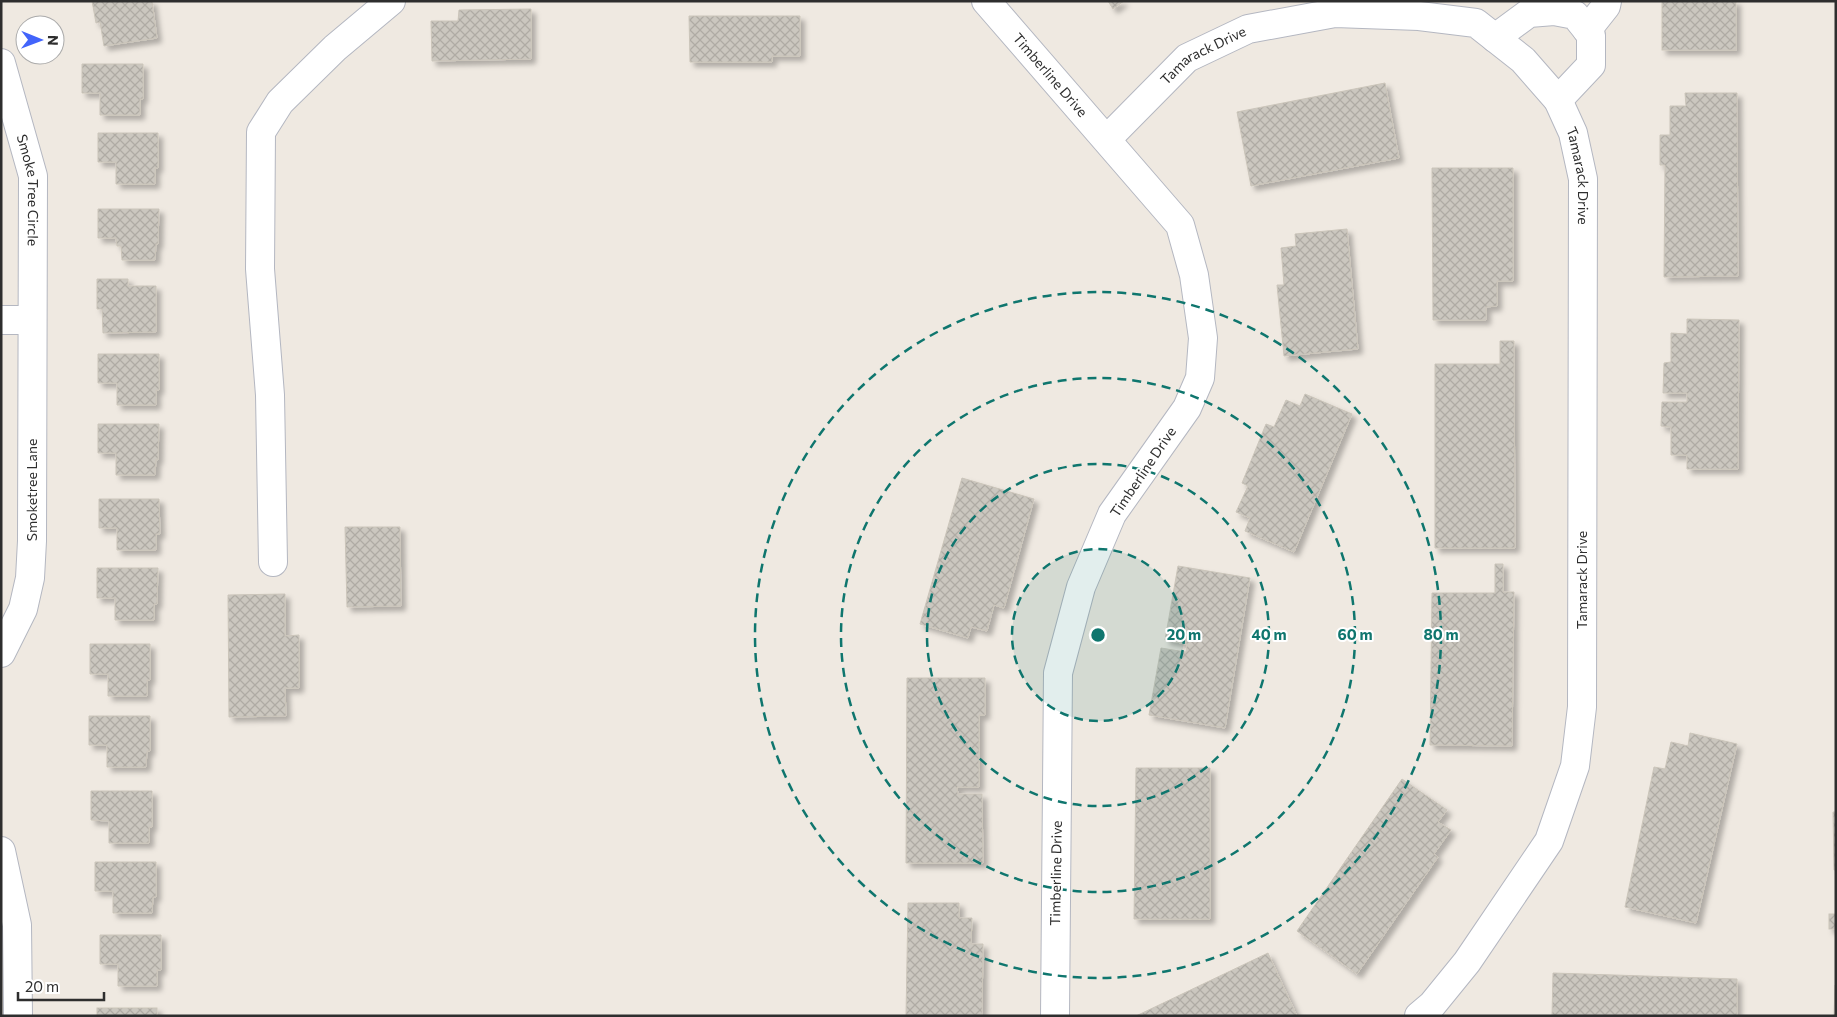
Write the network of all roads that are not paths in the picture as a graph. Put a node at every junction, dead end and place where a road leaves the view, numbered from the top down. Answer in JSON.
{"nodes":[{"id":1,"x":391,"y":1,"type":"edge"},
{"id":2,"x":986,"y":1,"type":"edge"},
{"id":3,"x":1606,"y":1,"type":"edge"},
{"id":4,"x":1588,"y":30,"type":"junction"},
{"id":5,"x":1495,"y":38,"type":"junction"},
{"id":6,"x":1,"y":63,"type":"edge"},
{"id":7,"x":1558,"y":100,"type":"junction"},
{"id":8,"x":1107,"y":139,"type":"junction"},
{"id":9,"x":1,"y":320,"type":"edge"},
{"id":10,"x":32,"y":320,"type":"junction"},
{"id":11,"x":273,"y":562,"type":"dead end"},
{"id":12,"x":1,"y":653,"type":"edge"},
{"id":13,"x":1,"y":851,"type":"edge"},
{"id":14,"x":1431,"y":1012,"type":"edge"},
{"id":15,"x":18,"y":1016,"type":"edge"},
{"id":16,"x":1055,"y":1016,"type":"edge"}],
"edges":[{"from":1,"to":11,"type":"street"},
{"from":2,"to":8,"type":"street","name":"Timberline Drive"},
{"from":3,"to":4,"type":"street"},
{"from":4,"to":5,"type":"street"},
{"from":4,"to":7,"type":"street"},
{"from":5,"to":7,"type":"street","name":"Tamarack Drive"},
{"from":5,"to":8,"type":"street","name":"Tamarack Drive"},
{"from":6,"to":10,"type":"street","name":"Smoke Tree Circle"},
{"from":7,"to":14,"type":"street","name":"Tamarack Drive"},
{"from":8,"to":16,"type":"street","name":"Timberline Drive"},
{"from":9,"to":10,"type":"street"},
{"from":10,"to":12,"type":"street","name":"Smoketree Lane"},
{"from":13,"to":15,"type":"street"}]}
